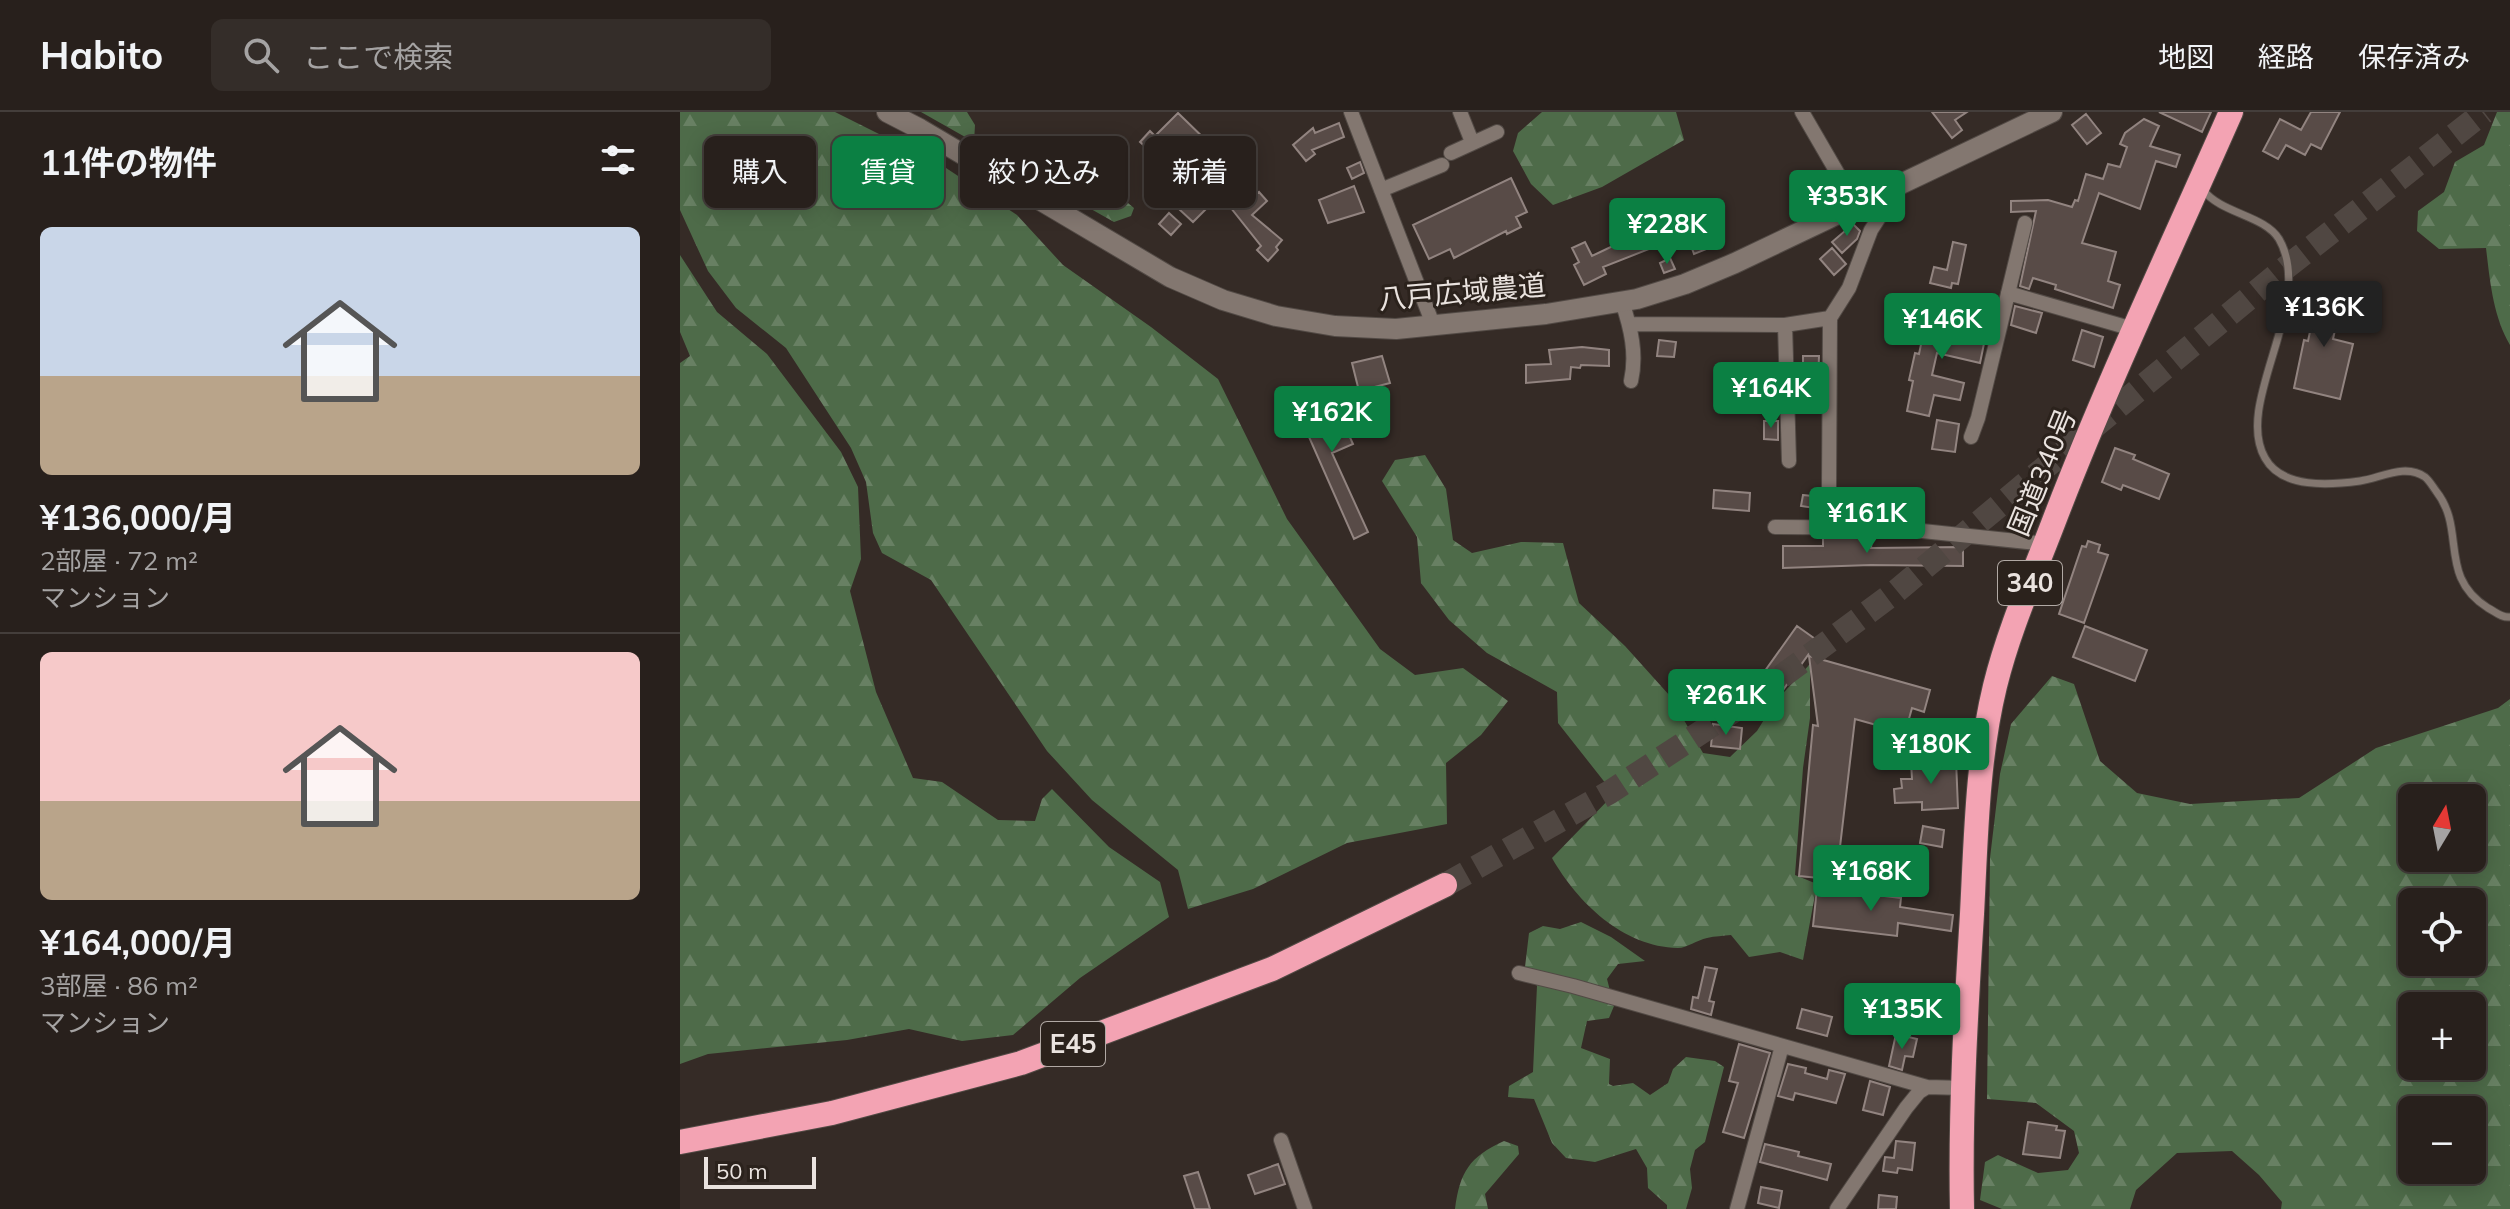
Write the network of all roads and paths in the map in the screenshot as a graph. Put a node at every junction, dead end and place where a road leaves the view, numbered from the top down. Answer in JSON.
{"nodes":[{"id":1,"x":887,"y":112,"type":"edge"},
{"id":2,"x":1351,"y":112,"type":"edge"},
{"id":3,"x":1460,"y":112,"type":"edge"},
{"id":4,"x":1802,"y":112,"type":"edge"},
{"id":5,"x":2052,"y":112,"type":"edge"},
{"id":6,"x":2231,"y":112,"type":"edge"},
{"id":7,"x":1497,"y":132,"type":"dead end"},
{"id":8,"x":1472,"y":142,"type":"junction"},
{"id":9,"x":1901,"y":184,"type":"junction"},
{"id":10,"x":2199,"y":184,"type":"junction"},
{"id":11,"x":1381,"y":190,"type":"junction"},
{"id":12,"x":1856,"y":205,"type":"junction"},
{"id":13,"x":2025,"y":223,"type":"dead end"},
{"id":14,"x":2008,"y":293,"type":"junction"},
{"id":15,"x":1622,"y":302,"type":"junction"},
{"id":16,"x":1948,"y":308,"type":"dead end"},
{"id":17,"x":1830,"y":318,"type":"junction"},
{"id":18,"x":2001,"y":318,"type":"junction"},
{"id":19,"x":1630,"y":324,"type":"junction"},
{"id":20,"x":1785,"y":325,"type":"junction"},
{"id":21,"x":1434,"y":327,"type":"junction"},
{"id":22,"x":2133,"y":329,"type":"junction"},
{"id":23,"x":1631,"y":381,"type":"dead end"},
{"id":24,"x":1971,"y":437,"type":"dead end"},
{"id":25,"x":1789,"y":461,"type":"dead end"},
{"id":26,"x":1829,"y":488,"type":"dead end"},
{"id":27,"x":1775,"y":527,"type":"dead end"},
{"id":28,"x":2045,"y":544,"type":"junction"},
{"id":29,"x":2510,"y":617,"type":"edge"},
{"id":30,"x":1445,"y":885,"type":"tunnel mouth"},
{"id":31,"x":1519,"y":973,"type":"dead end"},
{"id":32,"x":1782,"y":1046,"type":"junction"},
{"id":33,"x":1927,"y":1087,"type":"junction"},
{"id":34,"x":1963,"y":1088,"type":"junction"},
{"id":35,"x":1281,"y":1140,"type":"dead end"},
{"id":36,"x":680,"y":1142,"type":"edge"},
{"id":37,"x":1305,"y":1209,"type":"edge"},
{"id":38,"x":1737,"y":1209,"type":"edge"},
{"id":39,"x":1837,"y":1209,"type":"edge"},
{"id":40,"x":1962,"y":1209,"type":"edge"}],
"edges":[{"from":1,"to":21,"type":"street","name":"八戸広域農道"},
{"from":2,"to":11,"type":"street"},
{"from":3,"to":8,"type":"street"},
{"from":4,"to":12,"type":"street"},
{"from":5,"to":9,"type":"street","name":"八戸広域農道"},
{"from":6,"to":10,"type":"highway","name":"国道340号","number":"340"},
{"from":7,"to":8,"type":"street"},
{"from":8,"to":11,"type":"street"},
{"from":9,"to":12,"type":"street","name":"八戸広域農道"},
{"from":9,"to":17,"type":"street"},
{"from":10,"to":22,"type":"highway","name":"国道340号","number":"340"},
{"from":10,"to":29,"type":"lane"},
{"from":11,"to":21,"type":"street"},
{"from":12,"to":15,"type":"street","name":"八戸広域農道"},
{"from":13,"to":14,"type":"street"},
{"from":14,"to":18,"type":"street"},
{"from":14,"to":22,"type":"street"},
{"from":15,"to":19,"type":"street"},
{"from":15,"to":21,"type":"street","name":"八戸広域農道"},
{"from":16,"to":18,"type":"street"},
{"from":17,"to":20,"type":"street"},
{"from":17,"to":26,"type":"street"},
{"from":18,"to":24,"type":"street"},
{"from":19,"to":20,"type":"street"},
{"from":19,"to":23,"type":"street"},
{"from":20,"to":25,"type":"street"},
{"from":22,"to":28,"type":"highway","name":"国道340号","number":"340"},
{"from":27,"to":28,"type":"street"},
{"from":28,"to":34,"type":"highway","name":"国道340号","number":"340"},
{"from":30,"to":36,"type":"highway","number":"E45"},
{"from":31,"to":32,"type":"street"},
{"from":32,"to":33,"type":"street"},
{"from":32,"to":38,"type":"street"},
{"from":33,"to":34,"type":"street"},
{"from":33,"to":39,"type":"street"},
{"from":34,"to":40,"type":"highway","name":"国道340号","number":"340"},
{"from":35,"to":37,"type":"street"}]}
